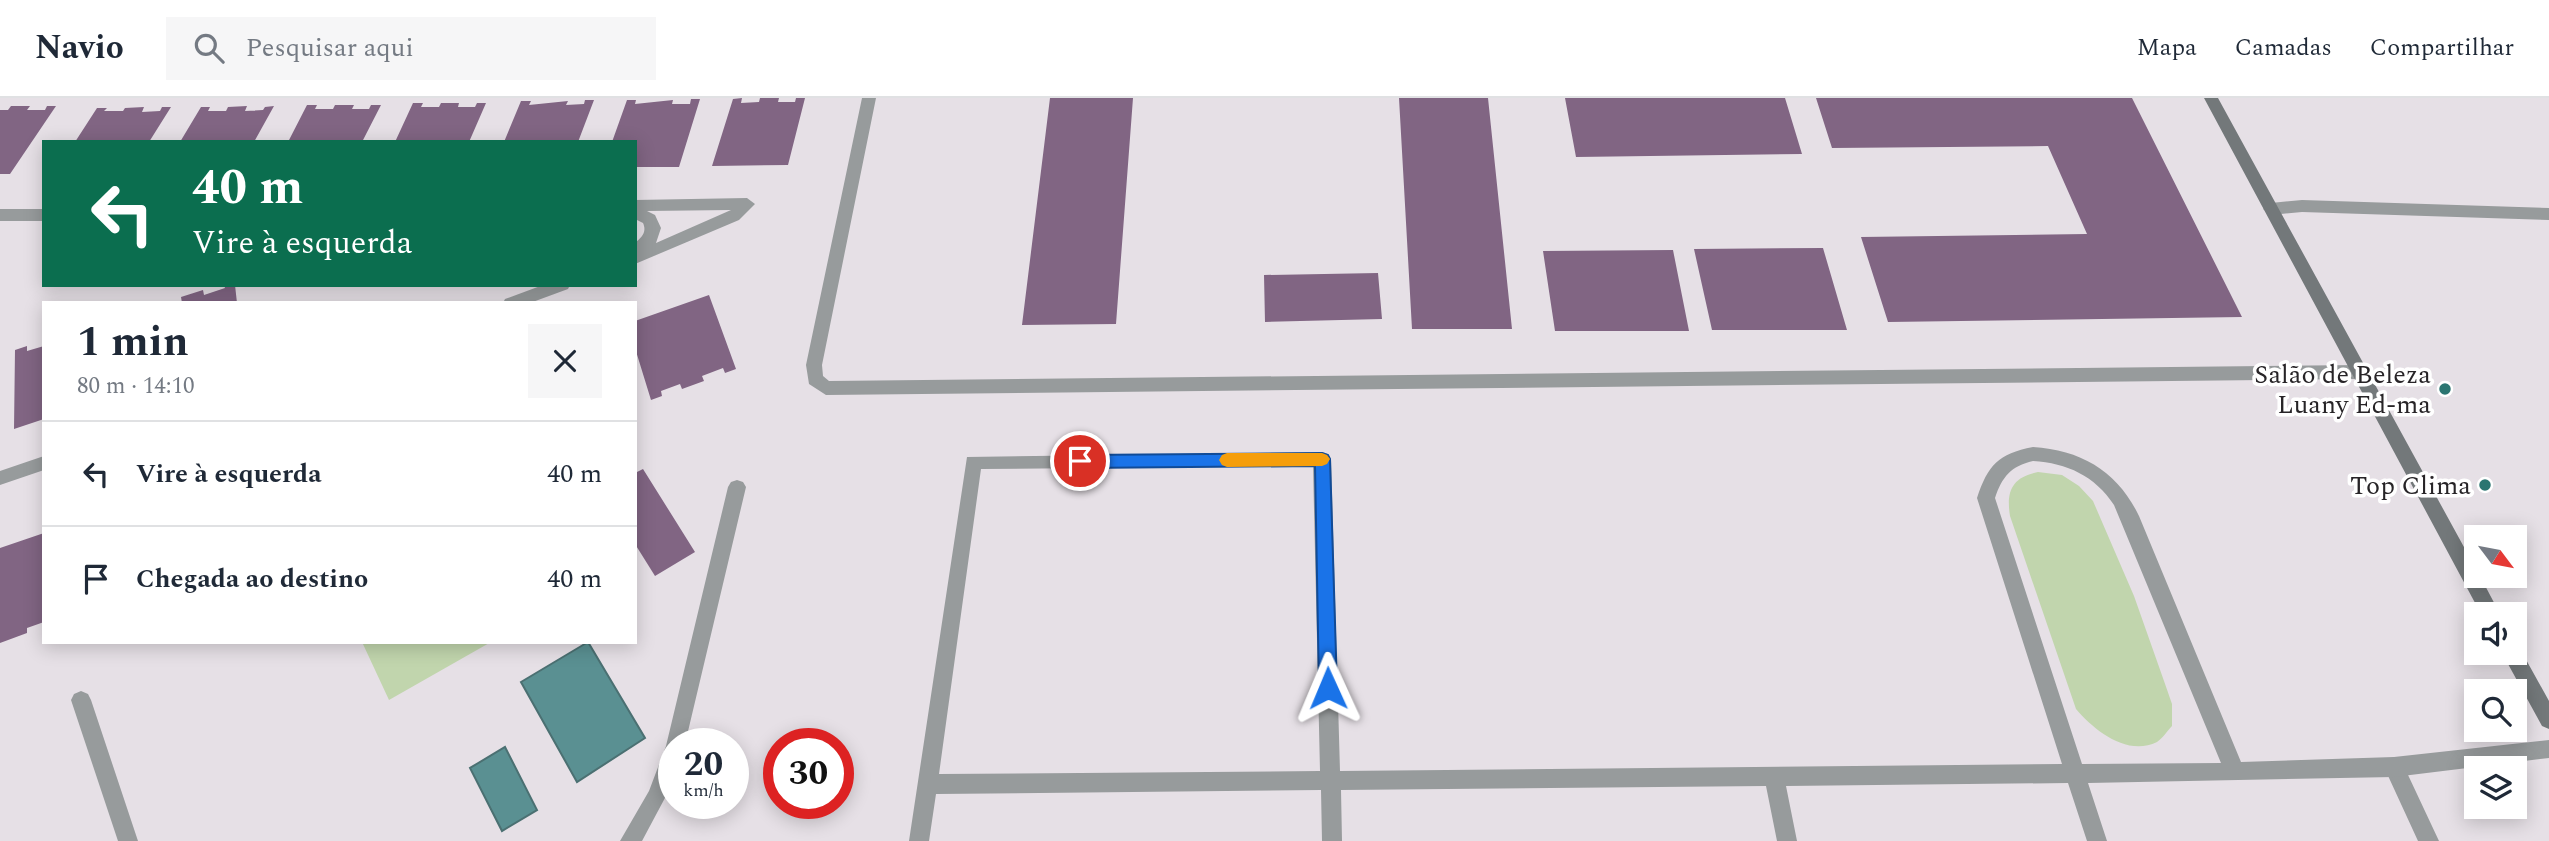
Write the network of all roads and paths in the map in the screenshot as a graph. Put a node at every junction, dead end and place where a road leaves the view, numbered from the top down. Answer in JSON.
{"nodes":[{"id":1,"x":869,"y":98,"type":"edge"},
{"id":2,"x":2211,"y":98,"type":"edge"},
{"id":3,"x":637,"y":206,"type":"edge"},
{"id":4,"x":2271,"y":209,"type":"junction"},
{"id":5,"x":637,"y":214,"type":"edge"},
{"id":6,"x":0,"y":215,"type":"edge"},
{"id":7,"x":42,"y":215,"type":"edge"},
{"id":8,"x":2549,"y":215,"type":"edge"},
{"id":9,"x":637,"y":250,"type":"edge"},
{"id":10,"x":637,"y":257,"type":"edge"},
{"id":11,"x":556,"y":287,"type":"edge"},
{"id":12,"x":517,"y":301,"type":"edge"},
{"id":13,"x":2360,"y":372,"type":"junction"},
{"id":14,"x":42,"y":464,"type":"edge"},
{"id":15,"x":0,"y":478,"type":"edge"},
{"id":16,"x":737,"y":487,"type":"dead end"},
{"id":17,"x":2485,"y":602,"type":"edge"},
{"id":18,"x":2519,"y":665,"type":"edge"},
{"id":19,"x":81,"y":700,"type":"dead end"},
{"id":20,"x":2549,"y":720,"type":"edge"},
{"id":21,"x":679,"y":728,"type":"edge"},
{"id":22,"x":2549,"y":749,"type":"edge"},
{"id":23,"x":2394,"y":767,"type":"junction"},
{"id":24,"x":2235,"y":772,"type":"junction"},
{"id":25,"x":2074,"y":774,"type":"junction"},
{"id":26,"x":1773,"y":775,"type":"junction"},
{"id":27,"x":1330,"y":780,"type":"junction"},
{"id":28,"x":928,"y":784,"type":"junction"},
{"id":29,"x":658,"y":796,"type":"edge"},
{"id":30,"x":128,"y":841,"type":"edge"},
{"id":31,"x":630,"y":841,"type":"edge"},
{"id":32,"x":919,"y":841,"type":"edge"},
{"id":33,"x":1332,"y":841,"type":"edge"},
{"id":34,"x":1787,"y":841,"type":"edge"},
{"id":35,"x":2096,"y":841,"type":"edge"},
{"id":36,"x":2429,"y":841,"type":"edge"}],
"edges":[{"from":1,"to":13,"type":"street"},
{"from":2,"to":4,"type":"street"},
{"from":3,"to":10,"type":"street"},
{"from":4,"to":8,"type":"street"},
{"from":4,"to":13,"type":"street"},
{"from":5,"to":9,"type":"street"},
{"from":6,"to":7,"type":"street"},
{"from":11,"to":12,"type":"street"},
{"from":13,"to":17,"type":"street"},
{"from":14,"to":15,"type":"street"},
{"from":16,"to":21,"type":"street"},
{"from":18,"to":20,"type":"street"},
{"from":19,"to":30,"type":"street"},
{"from":22,"to":23,"type":"street"},
{"from":23,"to":24,"type":"street"},
{"from":23,"to":36,"type":"street"},
{"from":24,"to":25,"type":"street"},
{"from":24,"to":25,"type":"street"},
{"from":25,"to":26,"type":"street"},
{"from":25,"to":35,"type":"street"},
{"from":26,"to":27,"type":"street"},
{"from":26,"to":34,"type":"street"},
{"from":27,"to":28,"type":"street"},
{"from":27,"to":28,"type":"street"},
{"from":27,"to":33,"type":"street"},
{"from":28,"to":32,"type":"street"},
{"from":29,"to":31,"type":"street"}]}
